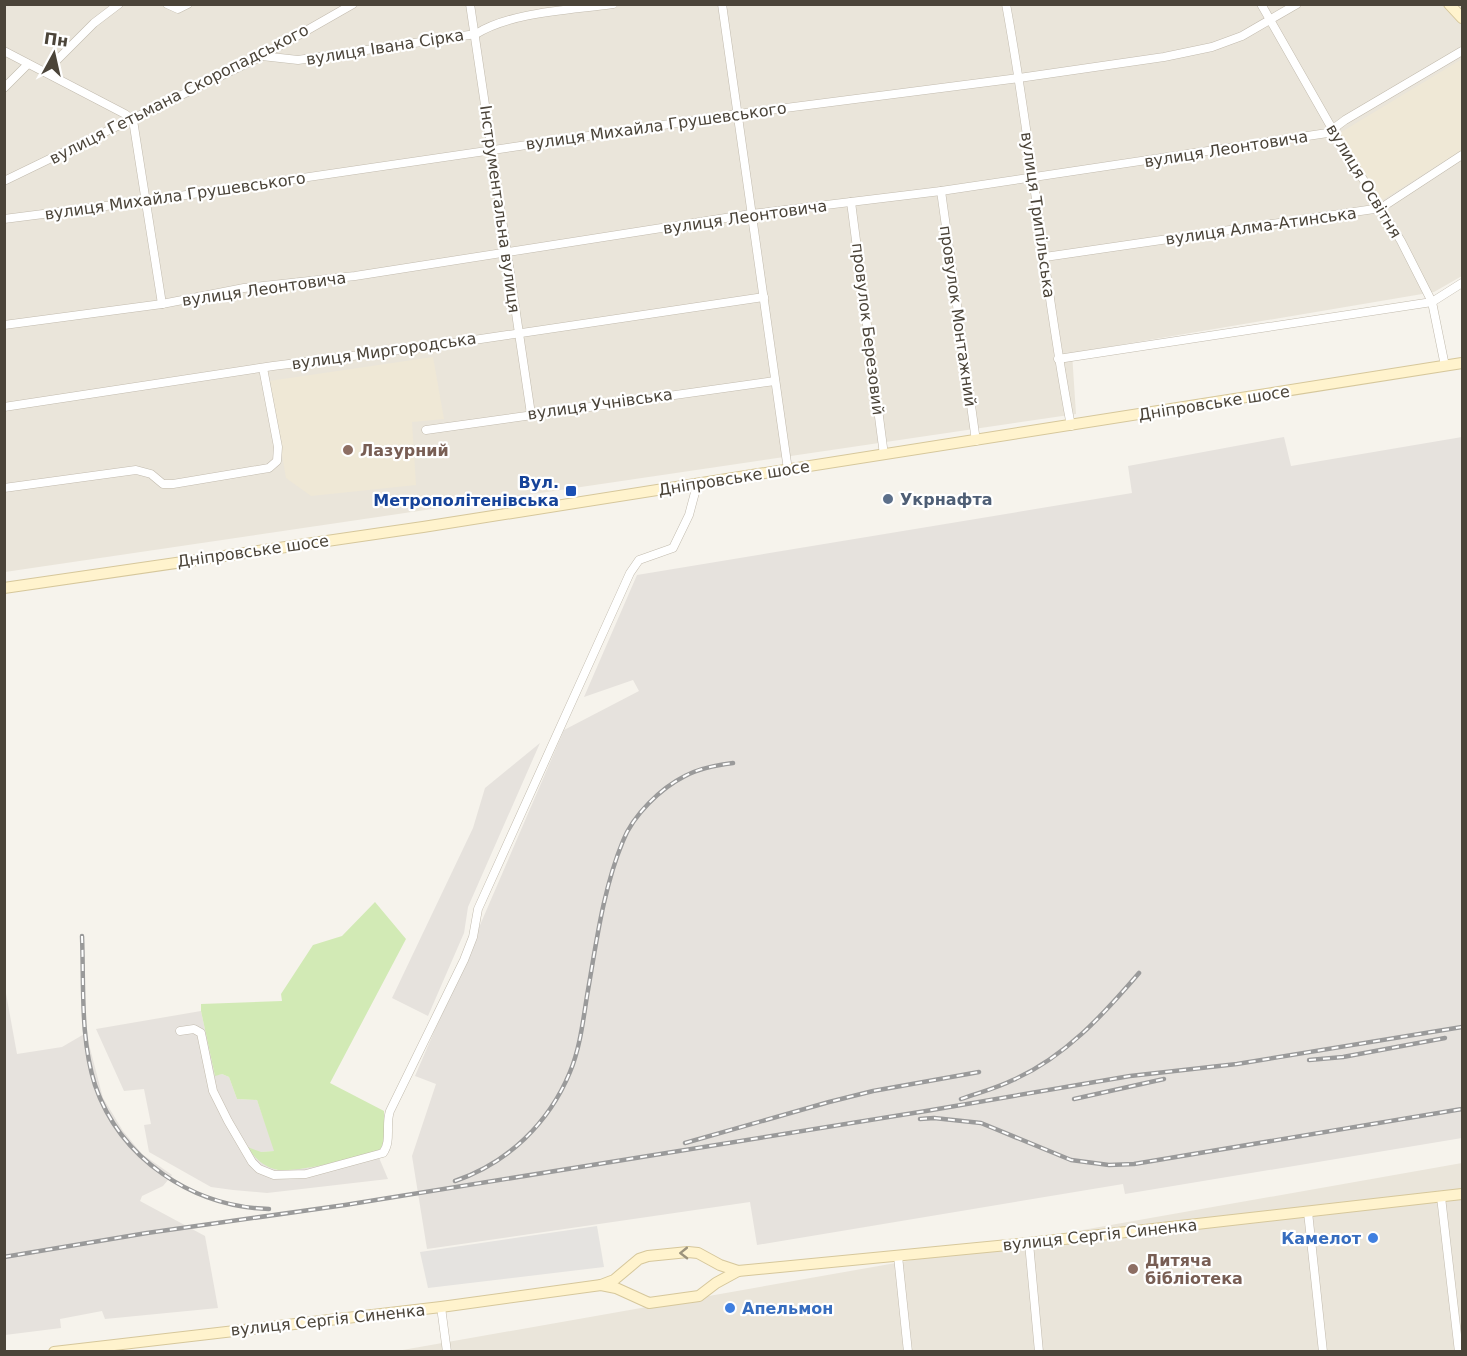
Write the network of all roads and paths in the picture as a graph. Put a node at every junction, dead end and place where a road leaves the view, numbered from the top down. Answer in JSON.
{"nodes":[{"id":1,"x":118,"y":4,"type":"edge"},
{"id":2,"x":167,"y":4,"type":"edge"},
{"id":3,"x":188,"y":4,"type":"edge"},
{"id":4,"x":353,"y":4,"type":"edge"},
{"id":5,"x":470,"y":4,"type":"edge"},
{"id":6,"x":613,"y":4,"type":"edge"},
{"id":7,"x":722,"y":4,"type":"edge"},
{"id":8,"x":1006,"y":4,"type":"edge"},
{"id":9,"x":1261,"y":4,"type":"edge"},
{"id":10,"x":1297,"y":4,"type":"edge"},
{"id":11,"x":1449,"y":4,"type":"edge"},
{"id":12,"x":1462,"y":18,"type":"edge"},
{"id":13,"x":1271,"y":21,"type":"junction"},
{"id":14,"x":476,"y":34,"type":"junction"},
{"id":15,"x":4,"y":51,"type":"edge"},
{"id":16,"x":1462,"y":51,"type":"edge"},
{"id":17,"x":262,"y":56,"type":"junction"},
{"id":18,"x":28,"y":64,"type":"junction"},
{"id":19,"x":45,"y":72,"type":"junction"},
{"id":20,"x":1019,"y":78,"type":"junction"},
{"id":21,"x":4,"y":88,"type":"edge"},
{"id":22,"x":738,"y":114,"type":"junction"},
{"id":23,"x":133,"y":120,"type":"junction"},
{"id":24,"x":1334,"y":132,"type":"junction"},
{"id":25,"x":491,"y":150,"type":"junction"},
{"id":26,"x":1462,"y":156,"type":"edge"},
{"id":27,"x":1033,"y":177,"type":"junction"},
{"id":28,"x":4,"y":181,"type":"edge"},
{"id":29,"x":941,"y":191,"type":"junction"},
{"id":30,"x":145,"y":201,"type":"junction"},
{"id":31,"x":851,"y":202,"type":"junction"},
{"id":32,"x":1381,"y":208,"type":"junction"},
{"id":33,"x":752,"y":214,"type":"junction"},
{"id":34,"x":4,"y":219,"type":"edge"},
{"id":35,"x":505,"y":252,"type":"junction"},
{"id":36,"x":1045,"y":257,"type":"junction"},
{"id":37,"x":1462,"y":283,"type":"edge"},
{"id":38,"x":764,"y":297,"type":"junction"},
{"id":39,"x":1432,"y":302,"type":"junction"},
{"id":40,"x":162,"y":304,"type":"junction"},
{"id":41,"x":4,"y":325,"type":"edge"},
{"id":42,"x":518,"y":332,"type":"junction"},
{"id":43,"x":1058,"y":359,"type":"junction"},
{"id":44,"x":1462,"y":363,"type":"edge"},
{"id":45,"x":1445,"y":366,"type":"junction"},
{"id":46,"x":263,"y":368,"type":"junction"},
{"id":47,"x":775,"y":381,"type":"junction"},
{"id":48,"x":4,"y":407,"type":"edge"},
{"id":49,"x":531,"y":414,"type":"junction"},
{"id":50,"x":1071,"y":426,"type":"junction"},
{"id":51,"x":426,"y":429,"type":"dead end"},
{"id":52,"x":976,"y":441,"type":"junction"},
{"id":53,"x":884,"y":455,"type":"junction"},
{"id":54,"x":788,"y":470,"type":"junction"},
{"id":55,"x":697,"y":485,"type":"junction"},
{"id":56,"x":4,"y":488,"type":"edge"},
{"id":57,"x":4,"y":588,"type":"edge"},
{"id":58,"x":180,"y":1031,"type":"dead end"},
{"id":59,"x":1462,"y":1194,"type":"edge"},
{"id":60,"x":1442,"y":1197,"type":"junction"},
{"id":61,"x":1308,"y":1212,"type":"junction"},
{"id":62,"x":1029,"y":1243,"type":"junction"},
{"id":63,"x":898,"y":1256,"type":"junction"},
{"id":64,"x":738,"y":1271,"type":"junction"},
{"id":65,"x":601,"y":1285,"type":"junction"},
{"id":66,"x":441,"y":1307,"type":"junction"},
{"id":67,"x":54,"y":1352,"type":"edge"},
{"id":68,"x":447,"y":1352,"type":"edge"},
{"id":69,"x":908,"y":1352,"type":"edge"},
{"id":70,"x":1039,"y":1352,"type":"edge"},
{"id":71,"x":1323,"y":1352,"type":"edge"},
{"id":72,"x":1459,"y":1352,"type":"edge"}],
"edges":[{"from":1,"to":19,"type":"street"},
{"from":2,"to":3,"type":"street"},
{"from":4,"to":17,"type":"street","name":"вулиця Гетьмана Скоропадського"},
{"from":5,"to":14,"type":"street","name":"Інструментальна вулиця"},
{"from":6,"to":14,"type":"street","name":"вулиця Івана Сірка"},
{"from":7,"to":22,"type":"street"},
{"from":8,"to":20,"type":"street","name":"вулиця Трипільська"},
{"from":9,"to":13,"type":"street","name":"вулиця Освітня"},
{"from":10,"to":13,"type":"street","name":"вулиця Михайла Грушевського"},
{"from":11,"to":12,"type":"street"},
{"from":13,"to":20,"type":"street","name":"вулиця Михайла Грушевського"},
{"from":13,"to":24,"type":"street","name":"вулиця Освітня"},
{"from":14,"to":17,"type":"street","name":"вулиця Івана Сірка"},
{"from":14,"to":25,"type":"street","name":"Інструментальна вулиця"},
{"from":15,"to":18,"type":"street"},
{"from":16,"to":24,"type":"street"},
{"from":17,"to":23,"type":"street","name":"вулиця Гетьмана Скоропадського"},
{"from":18,"to":19,"type":"street"},
{"from":18,"to":21,"type":"street"},
{"from":19,"to":23,"type":"street"},
{"from":20,"to":22,"type":"street","name":"вулиця Михайла Грушевського"},
{"from":20,"to":27,"type":"street","name":"вулиця Трипільська"},
{"from":22,"to":25,"type":"street","name":"вулиця Михайла Грушевського"},
{"from":22,"to":33,"type":"street"},
{"from":23,"to":28,"type":"street","name":"вулиця Гетьмана Скоропадського"},
{"from":23,"to":30,"type":"street"},
{"from":24,"to":27,"type":"street","name":"вулиця Леонтовича"},
{"from":24,"to":32,"type":"street","name":"вулиця Освітня"},
{"from":25,"to":30,"type":"street","name":"вулиця Михайла Грушевського"},
{"from":25,"to":35,"type":"street","name":"Інструментальна вулиця"},
{"from":26,"to":32,"type":"street","name":"вулиця Алма-Атинська"},
{"from":27,"to":29,"type":"street","name":"вулиця Леонтовича"},
{"from":27,"to":36,"type":"street","name":"вулиця Трипільська"},
{"from":29,"to":31,"type":"street","name":"вулиця Леонтовича"},
{"from":29,"to":52,"type":"street","name":"провулок Монтажний"},
{"from":30,"to":34,"type":"street","name":"вулиця Михайла Грушевського"},
{"from":30,"to":40,"type":"street"},
{"from":31,"to":33,"type":"street","name":"вулиця Леонтовича"},
{"from":31,"to":53,"type":"street","name":"провулок Березовий"},
{"from":32,"to":36,"type":"street","name":"вулиця Алма-Атинська"},
{"from":32,"to":39,"type":"street","name":"вулиця Освітня"},
{"from":33,"to":35,"type":"street","name":"вулиця Леонтовича"},
{"from":33,"to":38,"type":"street"},
{"from":35,"to":40,"type":"street","name":"вулиця Леонтовича"},
{"from":35,"to":42,"type":"street","name":"Інструментальна вулиця"},
{"from":36,"to":43,"type":"street","name":"вулиця Трипільська"},
{"from":37,"to":39,"type":"street"},
{"from":38,"to":42,"type":"street","name":"вулиця Миргородська"},
{"from":38,"to":47,"type":"street"},
{"from":39,"to":43,"type":"street"},
{"from":39,"to":45,"type":"street","name":"вулиця Освітня"},
{"from":40,"to":41,"type":"street","name":"вулиця Леонтовича"},
{"from":42,"to":46,"type":"street","name":"вулиця Миргородська"},
{"from":42,"to":49,"type":"street","name":"Інструментальна вулиця"},
{"from":43,"to":50,"type":"street","name":"вулиця Трипільська"},
{"from":44,"to":45,"type":"street","name":"Дніпровське шосе"},
{"from":45,"to":50,"type":"street","name":"Дніпровське шосе"},
{"from":46,"to":48,"type":"street","name":"вулиця Миргородська"},
{"from":46,"to":56,"type":"street"},
{"from":47,"to":49,"type":"street","name":"вулиця Учнівська"},
{"from":47,"to":54,"type":"street"},
{"from":49,"to":51,"type":"street","name":"вулиця Учнівська"},
{"from":50,"to":52,"type":"street","name":"Дніпровське шосе"},
{"from":52,"to":53,"type":"street","name":"Дніпровське шосе"},
{"from":53,"to":54,"type":"street","name":"Дніпровське шосе"},
{"from":54,"to":55,"type":"street","name":"Дніпровське шосе"},
{"from":55,"to":57,"type":"street","name":"Дніпровське шосе"},
{"from":55,"to":58,"type":"street"},
{"from":59,"to":60,"type":"street","name":"вулиця Сергія Синенка"},
{"from":60,"to":61,"type":"street","name":"вулиця Сергія Синенка"},
{"from":60,"to":72,"type":"street"},
{"from":61,"to":62,"type":"street","name":"вулиця Сергія Синенка"},
{"from":61,"to":71,"type":"street"},
{"from":62,"to":63,"type":"street","name":"вулиця Сергія Синенка"},
{"from":62,"to":70,"type":"street"},
{"from":63,"to":64,"type":"street","name":"вулиця Сергія Синенка"},
{"from":63,"to":69,"type":"street"},
{"from":64,"to":65,"type":"street","name":"вулиця Сергія Синенка"},
{"from":64,"to":65,"type":"street","name":"вулиця Сергія Синенка","one_way":true},
{"from":65,"to":66,"type":"street","name":"вулиця Сергія Синенка"},
{"from":66,"to":67,"type":"street","name":"вулиця Сергія Синенка"},
{"from":66,"to":68,"type":"street"}]}
